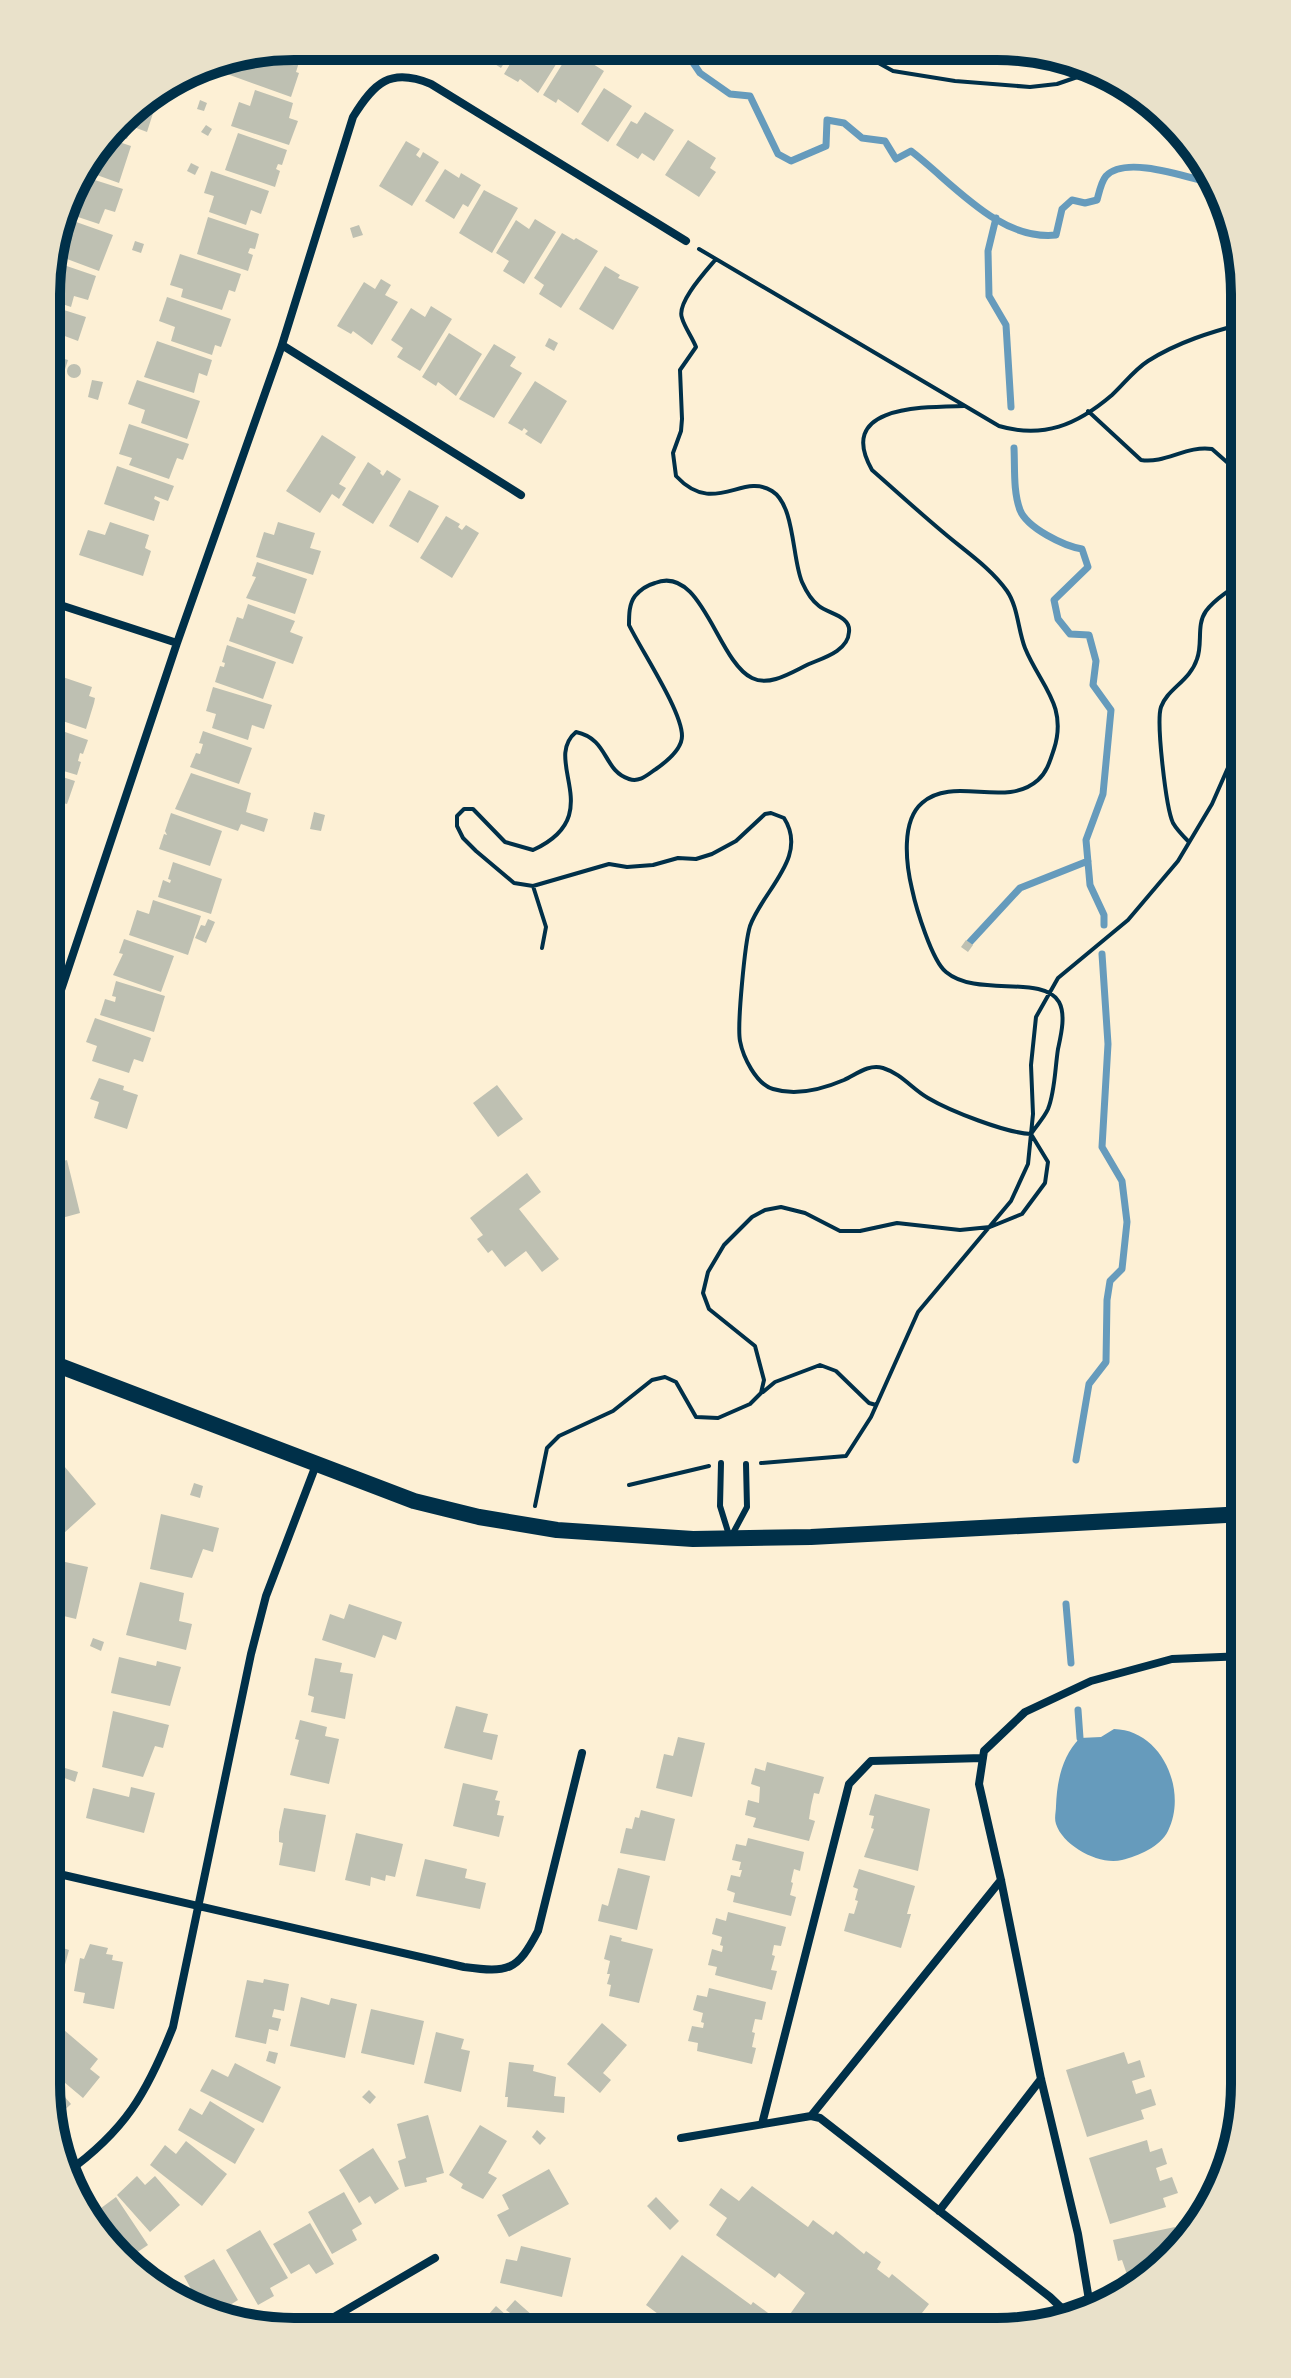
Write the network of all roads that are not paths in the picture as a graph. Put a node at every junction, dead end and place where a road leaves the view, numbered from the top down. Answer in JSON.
{"nodes":[{"id":1,"x":686,"y":241,"type":"road end"},
{"id":2,"x":282,"y":345,"type":"junction"},
{"id":3,"x":521,"y":495,"type":"dead end"},
{"id":4,"x":60,"y":605,"type":"edge"},
{"id":5,"x":177,"y":643,"type":"junction"},
{"id":6,"x":60,"y":993,"type":"edge"},
{"id":7,"x":60,"y":1366,"type":"edge"},
{"id":8,"x":721,"y":1463,"type":"road end"},
{"id":9,"x":746,"y":1464,"type":"road end"},
{"id":10,"x":316,"y":1465,"type":"junction"},
{"id":11,"x":1230,"y":1515,"type":"edge"},
{"id":12,"x":730,"y":1538,"type":"junction"},
{"id":13,"x":1230,"y":1657,"type":"edge"},
{"id":14,"x":582,"y":1753,"type":"dead end"},
{"id":15,"x":983,"y":1758,"type":"junction"},
{"id":16,"x":60,"y":1874,"type":"edge"},
{"id":17,"x":1001,"y":1880,"type":"junction"},
{"id":18,"x":199,"y":1905,"type":"junction"},
{"id":19,"x":1041,"y":2079,"type":"junction"},
{"id":20,"x":811,"y":2116,"type":"junction"},
{"id":21,"x":762,"y":2124,"type":"junction"},
{"id":22,"x":681,"y":2138,"type":"dead end"},
{"id":23,"x":75,"y":2167,"type":"edge"},
{"id":24,"x":939,"y":2211,"type":"junction"},
{"id":25,"x":435,"y":2258,"type":"dead end"},
{"id":26,"x":1089,"y":2299,"type":"edge"},
{"id":27,"x":1062,"y":2308,"type":"edge"},
{"id":28,"x":336,"y":2318,"type":"edge"}],
"edges":[{"from":1,"to":2,"type":"street"},
{"from":2,"to":3,"type":"street"},
{"from":2,"to":5,"type":"street"},
{"from":4,"to":5,"type":"street"},
{"from":5,"to":6,"type":"street"},
{"from":7,"to":10,"type":"main road"},
{"from":8,"to":12,"type":"lane"},
{"from":9,"to":12,"type":"lane"},
{"from":10,"to":12,"type":"main road"},
{"from":10,"to":18,"type":"street"},
{"from":11,"to":12,"type":"main road"},
{"from":13,"to":15,"type":"street"},
{"from":14,"to":18,"type":"street"},
{"from":15,"to":17,"type":"street"},
{"from":15,"to":21,"type":"street"},
{"from":16,"to":18,"type":"street"},
{"from":17,"to":19,"type":"street"},
{"from":17,"to":20,"type":"street"},
{"from":18,"to":23,"type":"street"},
{"from":19,"to":24,"type":"street"},
{"from":19,"to":26,"type":"street"},
{"from":20,"to":21,"type":"street"},
{"from":20,"to":24,"type":"street"},
{"from":21,"to":22,"type":"street"},
{"from":24,"to":27,"type":"street"},
{"from":25,"to":28,"type":"street"}]}
